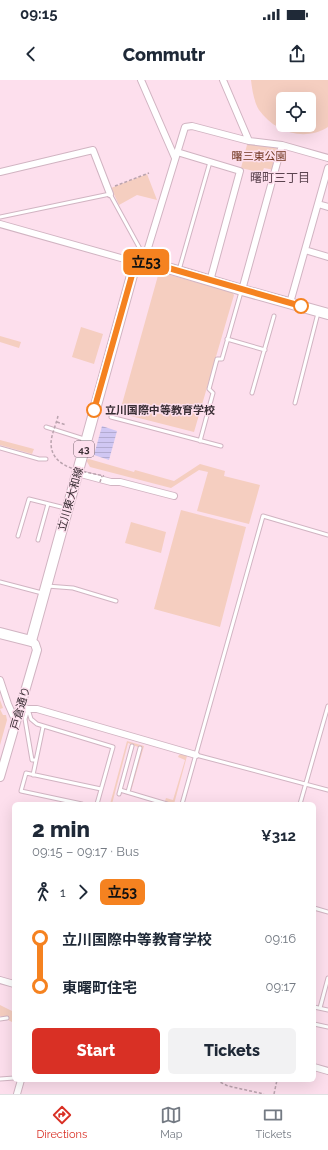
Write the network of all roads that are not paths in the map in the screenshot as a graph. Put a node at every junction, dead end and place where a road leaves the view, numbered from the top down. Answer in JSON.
{"nodes":[{"id":1,"x":140,"y":80,"type":"edge"},
{"id":2,"x":223,"y":80,"type":"edge"},
{"id":3,"x":249,"y":141,"type":"junction"},
{"id":4,"x":282,"y":145,"type":"junction"},
{"id":5,"x":176,"y":155,"type":"junction"},
{"id":6,"x":328,"y":158,"type":"edge"},
{"id":7,"x":210,"y":162,"type":"junction"},
{"id":8,"x":328,"y":168,"type":"edge"},
{"id":9,"x":0,"y":172,"type":"edge"},
{"id":10,"x":109,"y":191,"type":"junction"},
{"id":11,"x":318,"y":204,"type":"junction"},
{"id":12,"x":328,"y":207,"type":"edge"},
{"id":13,"x":0,"y":217,"type":"edge"},
{"id":14,"x":0,"y":224,"type":"edge"},
{"id":15,"x":305,"y":250,"type":"junction"},
{"id":16,"x":328,"y":257,"type":"edge"},
{"id":17,"x":144,"y":260,"type":"junction"},
{"id":18,"x":178,"y":272,"type":"junction"},
{"id":19,"x":210,"y":281,"type":"junction"},
{"id":20,"x":242,"y":290,"type":"junction"},
{"id":21,"x":290,"y":303,"type":"junction"},
{"id":22,"x":323,"y":313,"type":"edge"},
{"id":23,"x":274,"y":316,"type":"dead end"},
{"id":24,"x":227,"y":339,"type":"junction"},
{"id":25,"x":264,"y":350,"type":"junction"},
{"id":26,"x":252,"y":393,"type":"dead end"},
{"id":27,"x":295,"y":403,"type":"dead end"},
{"id":28,"x":110,"y":417,"type":"dead end"},
{"id":29,"x":46,"y":427,"type":"dead end"},
{"id":30,"x":86,"y":439,"type":"junction"},
{"id":31,"x":200,"y":441,"type":"junction"},
{"id":32,"x":221,"y":446,"type":"dead end"},
{"id":33,"x":0,"y":448,"type":"edge"},
{"id":34,"x":46,"y":458,"type":"dead end"},
{"id":35,"x":77,"y":473,"type":"junction"},
{"id":36,"x":174,"y":496,"type":"dead end"},
{"id":37,"x":48,"y":504,"type":"junction"},
{"id":38,"x":67,"y":509,"type":"junction"},
{"id":39,"x":328,"y":534,"type":"edge"},
{"id":40,"x":18,"y":536,"type":"dead end"},
{"id":41,"x":38,"y":540,"type":"dead end"},
{"id":42,"x":0,"y":582,"type":"edge"},
{"id":43,"x":45,"y":590,"type":"junction"},
{"id":44,"x":116,"y":601,"type":"dead end"},
{"id":45,"x":0,"y":634,"type":"edge"},
{"id":46,"x":30,"y":641,"type":"junction"},
{"id":47,"x":0,"y":680,"type":"edge"},
{"id":48,"x":328,"y":706,"type":"edge"},
{"id":49,"x":24,"y":708,"type":"junction"},
{"id":50,"x":16,"y":722,"type":"junction"},
{"id":51,"x":43,"y":726,"type":"junction"},
{"id":52,"x":132,"y":746,"type":"dead end"},
{"id":53,"x":140,"y":748,"type":"dead end"},
{"id":54,"x":196,"y":755,"type":"junction"},
{"id":55,"x":36,"y":760,"type":"junction"},
{"id":56,"x":33,"y":774,"type":"junction"},
{"id":57,"x":0,"y":777,"type":"edge"},
{"id":58,"x":305,"y":784,"type":"junction"},
{"id":59,"x":102,"y":789,"type":"junction"},
{"id":60,"x":120,"y":790,"type":"junction"},
{"id":61,"x":328,"y":790,"type":"edge"},
{"id":62,"x":128,"y":792,"type":"junction"},
{"id":63,"x":119,"y":794,"type":"dead end"},
{"id":64,"x":73,"y":802,"type":"edge"},
{"id":65,"x":98,"y":802,"type":"edge"},
{"id":66,"x":160,"y":802,"type":"edge"},
{"id":67,"x":183,"y":802,"type":"edge"},
{"id":68,"x":300,"y":802,"type":"edge"},
{"id":69,"x":316,"y":909,"type":"edge"},
{"id":70,"x":328,"y":912,"type":"edge"},
{"id":71,"x":328,"y":978,"type":"edge"},
{"id":72,"x":0,"y":980,"type":"edge"},
{"id":73,"x":12,"y":983,"type":"edge"},
{"id":74,"x":316,"y":1007,"type":"edge"},
{"id":75,"x":320,"y":1008,"type":"junction"},
{"id":76,"x":328,"y":1010,"type":"edge"},
{"id":77,"x":7,"y":1018,"type":"dead end"},
{"id":78,"x":0,"y":1019,"type":"edge"},
{"id":79,"x":316,"y":1024,"type":"edge"},
{"id":80,"x":328,"y":1027,"type":"edge"},
{"id":81,"x":316,"y":1068,"type":"edge"},
{"id":82,"x":328,"y":1071,"type":"edge"},
{"id":83,"x":12,"y":1078,"type":"edge"},
{"id":84,"x":0,"y":1079,"type":"edge"},
{"id":85,"x":20,"y":1082,"type":"edge"},
{"id":86,"x":17,"y":1094,"type":"edge"}],
"edges":[{"from":1,"to":5,"type":"street"},
{"from":2,"to":3,"type":"street"},
{"from":3,"to":4,"type":"street"},
{"from":3,"to":5,"type":"street"},
{"from":4,"to":6,"type":"street"},
{"from":4,"to":20,"type":"street"},
{"from":5,"to":7,"type":"street"},
{"from":5,"to":17,"type":"street"},
{"from":7,"to":18,"type":"lane"},
{"from":7,"to":19,"type":"street"},
{"from":8,"to":11,"type":"street"},
{"from":9,"to":10,"type":"street"},
{"from":10,"to":13,"type":"lane"},
{"from":10,"to":17,"type":"lane"},
{"from":11,"to":12,"type":"street"},
{"from":11,"to":15,"type":"street"},
{"from":14,"to":17,"type":"street"},
{"from":15,"to":16,"type":"street"},
{"from":15,"to":21,"type":"street"},
{"from":17,"to":18,"type":"main road"},
{"from":17,"to":30,"type":"main road","name":"立川東大和線","number":"43"},
{"from":18,"to":19,"type":"main road"},
{"from":19,"to":20,"type":"main road"},
{"from":20,"to":21,"type":"main road"},
{"from":20,"to":24,"type":"lane"},
{"from":21,"to":22,"type":"main road"},
{"from":22,"to":27,"type":"lane"},
{"from":23,"to":25,"type":"lane"},
{"from":24,"to":25,"type":"lane"},
{"from":24,"to":31,"type":"lane"},
{"from":25,"to":26,"type":"lane"},
{"from":28,"to":31,"type":"lane"},
{"from":29,"to":30,"type":"lane"},
{"from":30,"to":35,"type":"main road","name":"立川東大和線","number":"43"},
{"from":31,"to":32,"type":"lane"},
{"from":33,"to":34,"type":"lane"},
{"from":35,"to":36,"type":"street"},
{"from":35,"to":38,"type":"main road","name":"立川東大和線","number":"43"},
{"from":37,"to":38,"type":"lane"},
{"from":37,"to":40,"type":"lane"},
{"from":37,"to":41,"type":"lane"},
{"from":38,"to":43,"type":"main road","name":"立川東大和線","number":"43"},
{"from":39,"to":54,"type":"lane"},
{"from":42,"to":43,"type":"lane"},
{"from":43,"to":44,"type":"lane"},
{"from":43,"to":46,"type":"main road","name":"立川東大和線","number":"43"},
{"from":45,"to":46,"type":"main road"},
{"from":46,"to":49,"type":"street","name":"戸倉通り"},
{"from":47,"to":50,"type":"street"},
{"from":48,"to":58,"type":"lane"},
{"from":49,"to":50,"type":"street","name":"戸倉通り"},
{"from":49,"to":51,"type":"lane"},
{"from":49,"to":54,"type":"street"},
{"from":49,"to":55,"type":"lane"},
{"from":50,"to":57,"type":"street","name":"戸倉通り"},
{"from":51,"to":55,"type":"lane"},
{"from":51,"to":59,"type":"lane"},
{"from":52,"to":60,"type":"lane"},
{"from":53,"to":62,"type":"lane"},
{"from":54,"to":58,"type":"lane"},
{"from":54,"to":67,"type":"lane"},
{"from":55,"to":56,"type":"lane"},
{"from":56,"to":59,"type":"lane"},
{"from":56,"to":64,"type":"lane"},
{"from":58,"to":61,"type":"lane"},
{"from":58,"to":68,"type":"lane"},
{"from":59,"to":65,"type":"lane"},
{"from":60,"to":62,"type":"lane"},
{"from":60,"to":63,"type":"lane"},
{"from":62,"to":66,"type":"lane"},
{"from":69,"to":70,"type":"lane"},
{"from":71,"to":75,"type":"lane"},
{"from":72,"to":73,"type":"street"},
{"from":74,"to":75,"type":"lane"},
{"from":75,"to":76,"type":"lane"},
{"from":77,"to":78,"type":"lane"},
{"from":79,"to":80,"type":"lane"},
{"from":81,"to":82,"type":"street"},
{"from":83,"to":84,"type":"lane"},
{"from":85,"to":86,"type":"street"}]}
